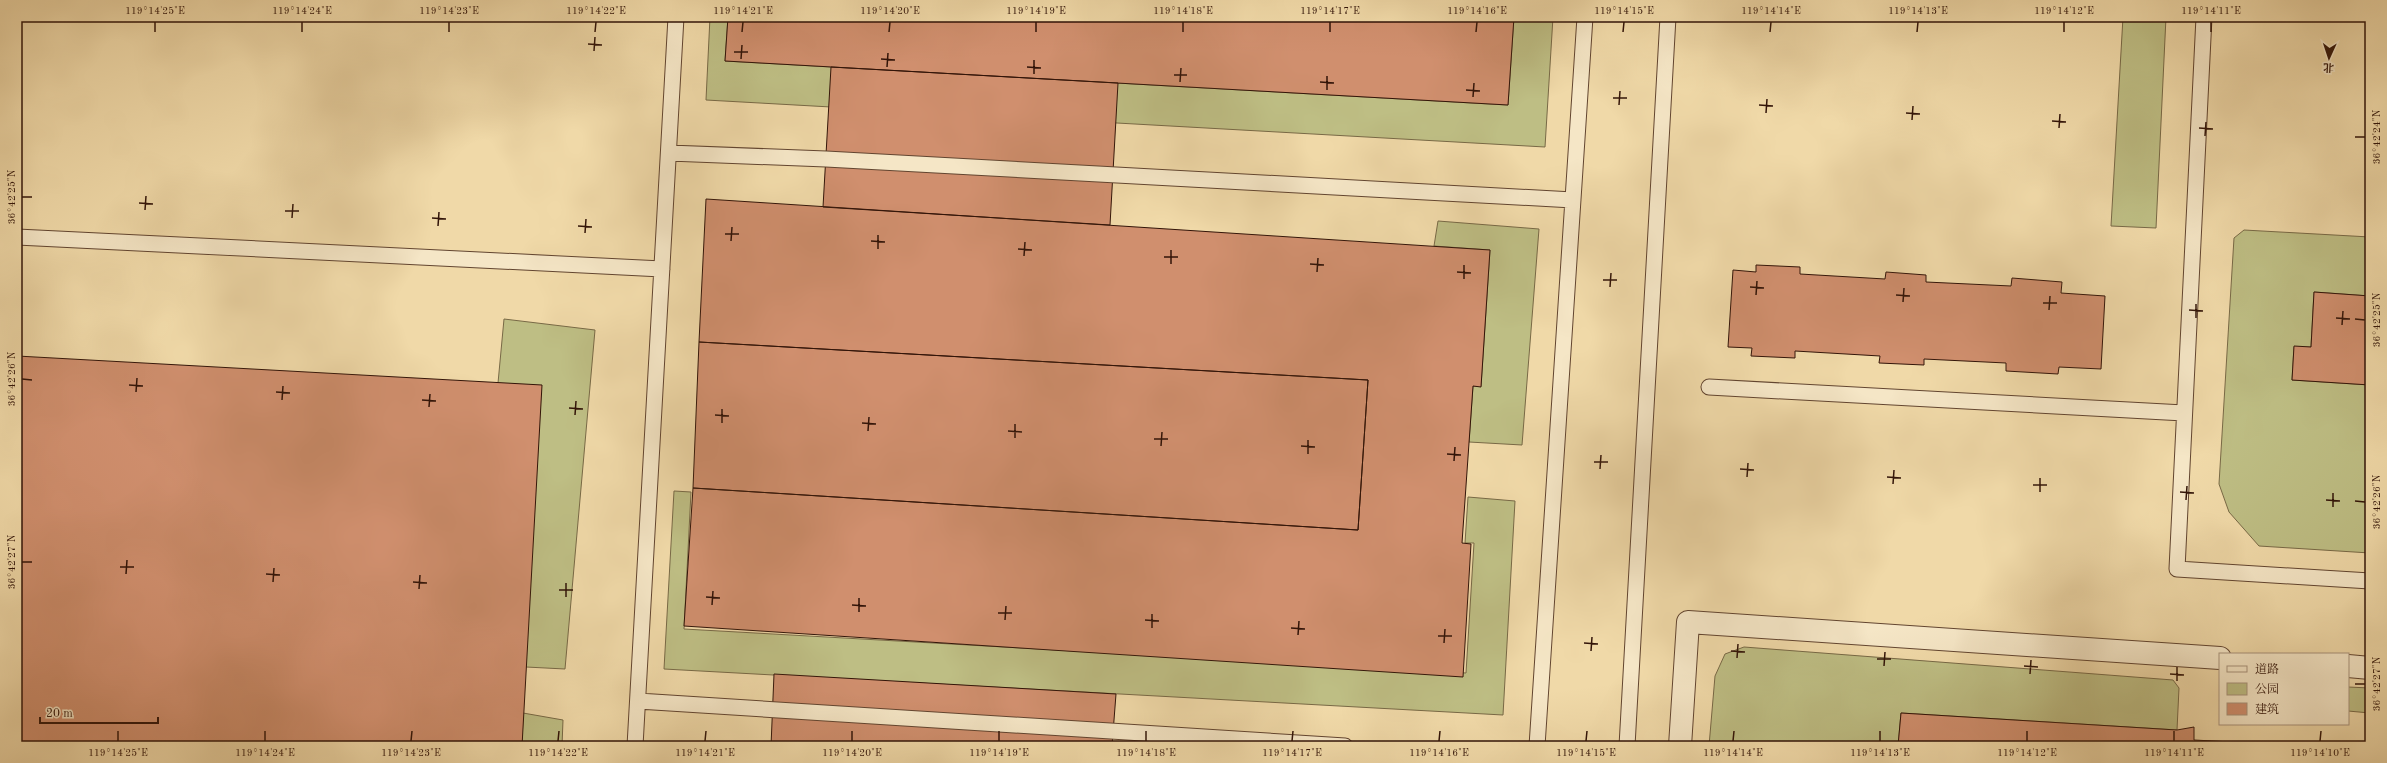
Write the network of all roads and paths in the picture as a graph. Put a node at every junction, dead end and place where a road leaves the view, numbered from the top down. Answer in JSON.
{"nodes":[{"id":1,"x":676,"y":17,"type":"edge"},
{"id":2,"x":1585,"y":17,"type":"edge"},
{"id":3,"x":1668,"y":17,"type":"edge"},
{"id":4,"x":2204,"y":17,"type":"edge"},
{"id":5,"x":669,"y":153,"type":"junction"},
{"id":6,"x":1573,"y":200,"type":"junction"},
{"id":7,"x":17,"y":237,"type":"edge"},
{"id":8,"x":662,"y":269,"type":"junction"},
{"id":9,"x":1709,"y":387,"type":"dead end"},
{"id":10,"x":2184,"y":413,"type":"junction"},
{"id":11,"x":2370,"y":581,"type":"edge"},
{"id":12,"x":2219,"y":658,"type":"edge"},
{"id":13,"x":2349,"y":666,"type":"edge"},
{"id":14,"x":2370,"y":668,"type":"edge"},
{"id":15,"x":638,"y":702,"type":"junction"},
{"id":16,"x":635,"y":746,"type":"edge"},
{"id":17,"x":1345,"y":746,"type":"edge"},
{"id":18,"x":1537,"y":746,"type":"edge"},
{"id":19,"x":1627,"y":746,"type":"edge"},
{"id":20,"x":1680,"y":746,"type":"edge"}],
"edges":[{"from":1,"to":5,"type":"lane"},
{"from":2,"to":6,"type":"lane"},
{"from":3,"to":19,"type":"lane"},
{"from":4,"to":10,"type":"lane"},
{"from":5,"to":6,"type":"lane"},
{"from":5,"to":8,"type":"lane"},
{"from":6,"to":18,"type":"lane"},
{"from":7,"to":8,"type":"lane"},
{"from":8,"to":15,"type":"lane"},
{"from":9,"to":10,"type":"lane"},
{"from":10,"to":11,"type":"lane"},
{"from":12,"to":20,"type":"street"},
{"from":13,"to":14,"type":"street"},
{"from":15,"to":16,"type":"lane"},
{"from":15,"to":17,"type":"lane"}]}
